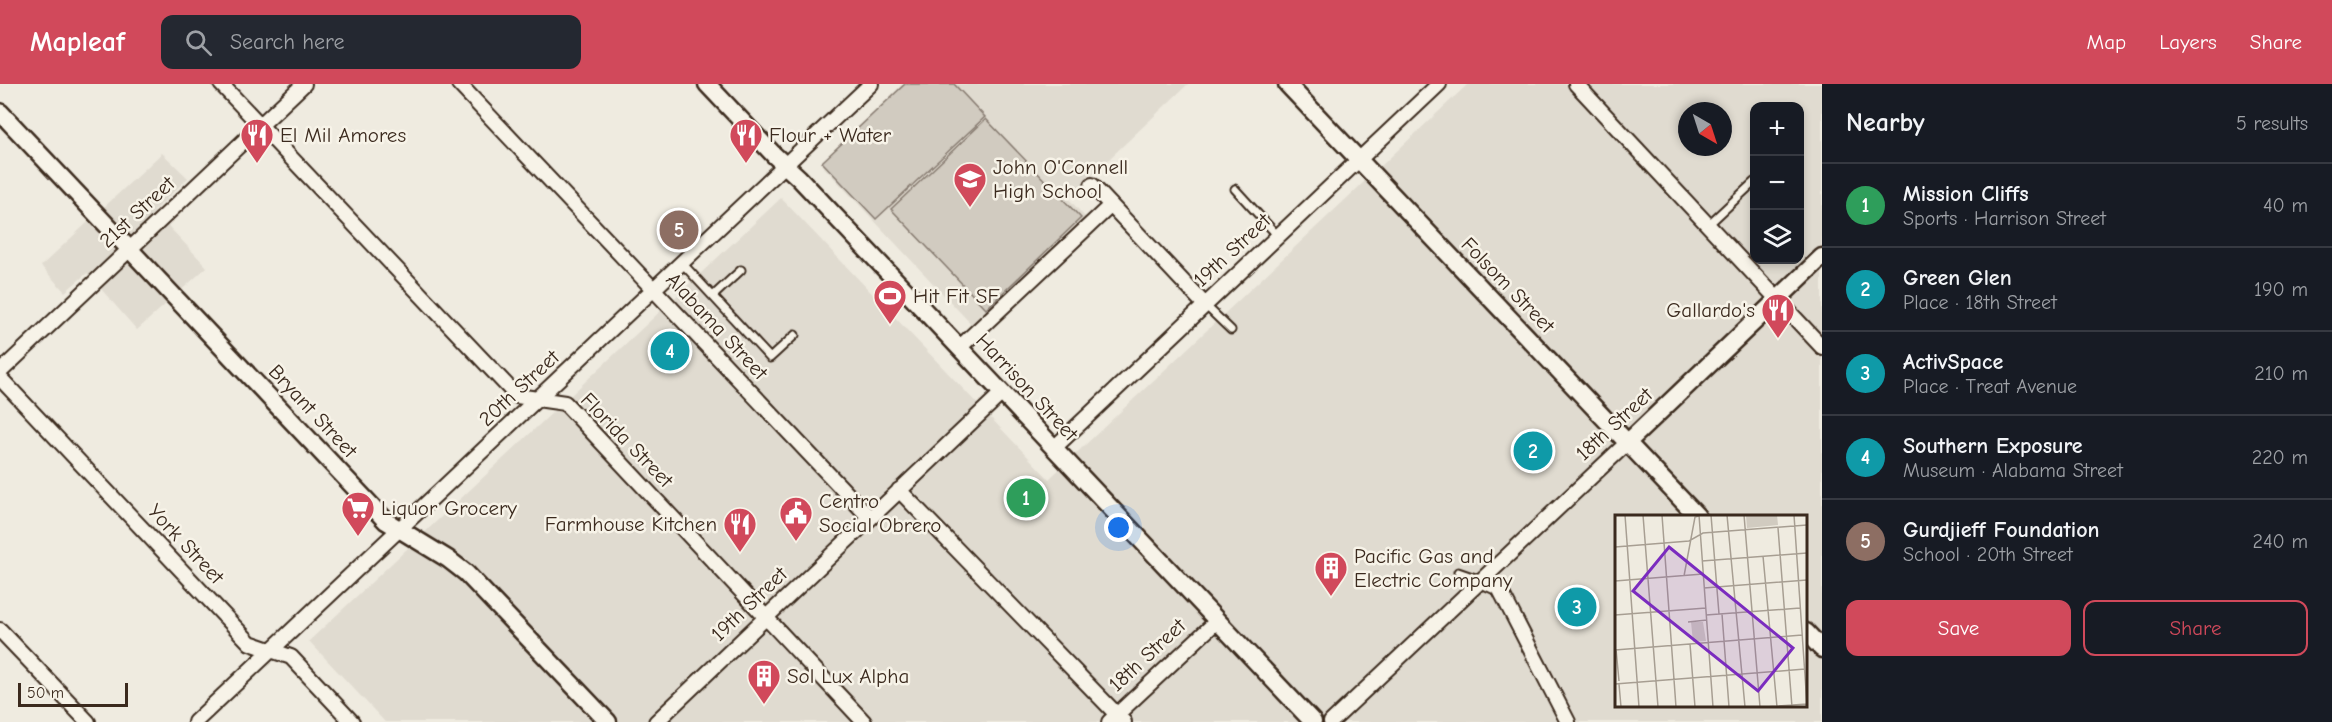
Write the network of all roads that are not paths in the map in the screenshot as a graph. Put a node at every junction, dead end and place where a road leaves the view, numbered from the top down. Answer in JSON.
{"nodes":[{"id":1,"x":221,"y":84,"type":"edge"},
{"id":2,"x":304,"y":84,"type":"edge"},
{"id":3,"x":459,"y":84,"type":"edge"},
{"id":4,"x":707,"y":84,"type":"edge"},
{"id":5,"x":871,"y":84,"type":"edge"},
{"id":6,"x":1287,"y":84,"type":"edge"},
{"id":7,"x":1439,"y":84,"type":"edge"},
{"id":8,"x":1576,"y":84,"type":"edge"},
{"id":9,"x":0,"y":112,"type":"edge"},
{"id":10,"x":261,"y":125,"type":"junction"},
{"id":11,"x":1358,"y":160,"type":"junction"},
{"id":12,"x":785,"y":165,"type":"junction"},
{"id":13,"x":1092,"y":185,"type":"dead end"},
{"id":14,"x":1750,"y":187,"type":"edge"},
{"id":15,"x":1235,"y":189,"type":"dead end"},
{"id":16,"x":1111,"y":205,"type":"junction"},
{"id":17,"x":1708,"y":225,"type":"junction"},
{"id":18,"x":1278,"y":236,"type":"junction"},
{"id":19,"x":129,"y":249,"type":"junction"},
{"id":20,"x":1822,"y":257,"type":"edge"},
{"id":21,"x":682,"y":263,"type":"junction"},
{"id":22,"x":741,"y":270,"type":"dead end"},
{"id":23,"x":654,"y":290,"type":"junction"},
{"id":24,"x":713,"y":296,"type":"junction"},
{"id":25,"x":1778,"y":299,"type":"junction"},
{"id":26,"x":1205,"y":304,"type":"junction"},
{"id":27,"x":1231,"y":330,"type":"dead end"},
{"id":28,"x":795,"y":336,"type":"dead end"},
{"id":29,"x":1822,"y":346,"type":"edge"},
{"id":30,"x":959,"y":348,"type":"junction"},
{"id":31,"x":0,"y":372,"type":"edge"},
{"id":32,"x":0,"y":378,"type":"edge"},
{"id":33,"x":1002,"y":393,"type":"junction"},
{"id":34,"x":539,"y":399,"type":"junction"},
{"id":35,"x":1627,"y":443,"type":"junction"},
{"id":36,"x":1054,"y":448,"type":"junction"},
{"id":37,"x":899,"y":490,"type":"junction"},
{"id":38,"x":1696,"y":515,"type":"edge"},
{"id":39,"x":870,"y":518,"type":"junction"},
{"id":40,"x":399,"y":530,"type":"junction"},
{"id":41,"x":1458,"y":572,"type":"dead end"},
{"id":42,"x":1481,"y":580,"type":"junction"},
{"id":43,"x":765,"y":618,"type":"junction"},
{"id":44,"x":1217,"y":621,"type":"junction"},
{"id":45,"x":0,"y":630,"type":"edge"},
{"id":46,"x":1807,"y":633,"type":"edge"},
{"id":47,"x":272,"y":650,"type":"junction"},
{"id":48,"x":1822,"y":650,"type":"edge"},
{"id":49,"x":1117,"y":720,"type":"edge"},
{"id":50,"x":88,"y":722,"type":"edge"},
{"id":51,"x":195,"y":722,"type":"edge"},
{"id":52,"x":352,"y":722,"type":"edge"},
{"id":53,"x":608,"y":722,"type":"edge"},
{"id":54,"x":656,"y":722,"type":"edge"},
{"id":55,"x":864,"y":722,"type":"edge"},
{"id":56,"x":1313,"y":722,"type":"edge"},
{"id":57,"x":1331,"y":722,"type":"edge"},
{"id":58,"x":1568,"y":722,"type":"edge"}],
"edges":[{"from":1,"to":10,"type":"street","name":"Florida Street"},
{"from":2,"to":10,"type":"street","name":"21st Street"},
{"from":3,"to":23,"type":"street","name":"Alabama Street"},
{"from":4,"to":12,"type":"street","name":"Harrison Street"},
{"from":5,"to":12,"type":"street","name":"20th Street"},
{"from":6,"to":11,"type":"street","name":"Folsom Street"},
{"from":7,"to":11,"type":"street","name":"19th Street"},
{"from":8,"to":17,"type":"street"},
{"from":9,"to":19,"type":"street","name":"Bryant Street"},
{"from":10,"to":19,"type":"street","name":"21st Street"},
{"from":10,"to":34,"type":"street","name":"Florida Street"},
{"from":11,"to":18,"type":"street","name":"19th Street"},
{"from":11,"to":35,"type":"street","name":"Folsom Street"},
{"from":12,"to":21,"type":"street","name":"20th Street"},
{"from":12,"to":30,"type":"street","name":"Harrison Street"},
{"from":13,"to":16,"type":"street"},
{"from":14,"to":17,"type":"lane"},
{"from":15,"to":18,"type":"lane"},
{"from":16,"to":26,"type":"street"},
{"from":16,"to":30,"type":"street"},
{"from":17,"to":25,"type":"street"},
{"from":18,"to":26,"type":"street","name":"19th Street"},
{"from":19,"to":31,"type":"street","name":"21st Street"},
{"from":19,"to":40,"type":"street","name":"Bryant Street"},
{"from":20,"to":25,"type":"street","name":"18th Street"},
{"from":21,"to":23,"type":"street","name":"20th Street"},
{"from":21,"to":24,"type":"lane"},
{"from":22,"to":24,"type":"lane"},
{"from":23,"to":34,"type":"street","name":"20th Street"},
{"from":23,"to":39,"type":"street","name":"Alabama Street"},
{"from":24,"to":28,"type":"lane"},
{"from":25,"to":29,"type":"street"},
{"from":25,"to":35,"type":"street","name":"18th Street"},
{"from":26,"to":27,"type":"lane"},
{"from":26,"to":36,"type":"street","name":"19th Street"},
{"from":30,"to":33,"type":"street","name":"Harrison Street"},
{"from":32,"to":47,"type":"street","name":"York Street"},
{"from":33,"to":36,"type":"street","name":"Harrison Street"},
{"from":33,"to":37,"type":"street","name":"19th Street"},
{"from":34,"to":40,"type":"street","name":"20th Street"},
{"from":34,"to":43,"type":"street","name":"Florida Street"},
{"from":35,"to":38,"type":"street","name":"Folsom Street"},
{"from":35,"to":42,"type":"street","name":"18th Street"},
{"from":36,"to":44,"type":"street","name":"Harrison Street"},
{"from":37,"to":39,"type":"street","name":"19th Street"},
{"from":37,"to":49,"type":"street"},
{"from":39,"to":43,"type":"street","name":"19th Street"},
{"from":40,"to":47,"type":"street","name":"20th Street"},
{"from":40,"to":53,"type":"street","name":"Bryant Street"},
{"from":41,"to":42,"type":"lane"},
{"from":42,"to":57,"type":"street","name":"18th Street"},
{"from":42,"to":58,"type":"street"},
{"from":43,"to":54,"type":"street","name":"19th Street"},
{"from":43,"to":55,"type":"street","name":"Florida Street"},
{"from":44,"to":49,"type":"street","name":"18th Street"},
{"from":44,"to":56,"type":"street","name":"Harrison Street"},
{"from":45,"to":50,"type":"street"},
{"from":46,"to":48,"type":"street"},
{"from":47,"to":51,"type":"street","name":"20th Street"},
{"from":47,"to":52,"type":"street","name":"York Street"}]}
